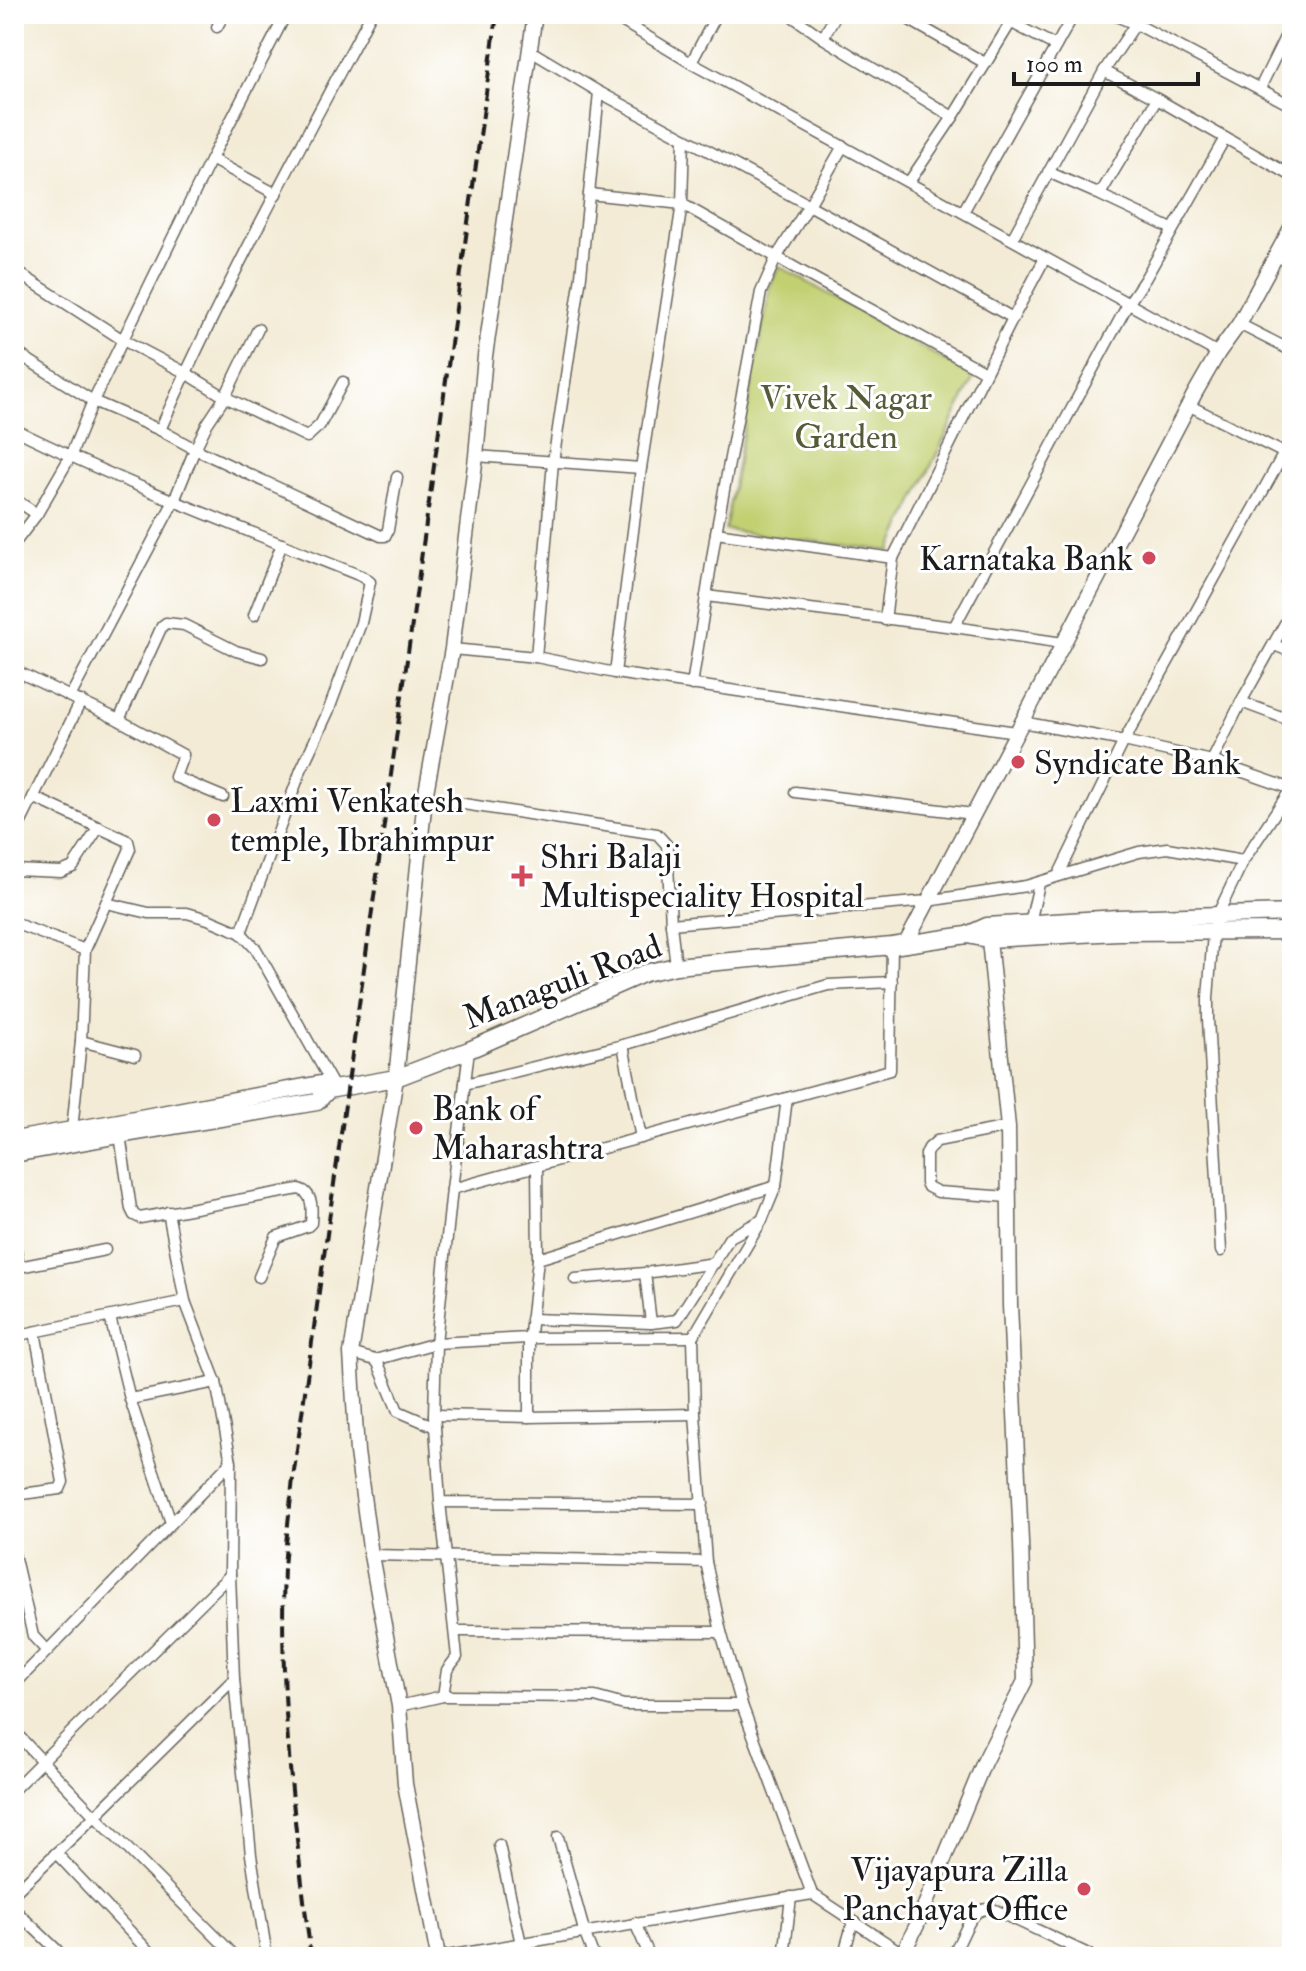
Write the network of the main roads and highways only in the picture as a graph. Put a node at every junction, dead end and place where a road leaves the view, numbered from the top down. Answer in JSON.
{"nodes":[{"id":1,"x":1292,"y":913,"type":"edge"},
{"id":2,"x":1215,"y":924,"type":"junction"},
{"id":3,"x":1292,"y":931,"type":"edge"},
{"id":4,"x":988,"y":933,"type":"junction"},
{"id":5,"x":332,"y":1090,"type":"junction"},
{"id":6,"x":14,"y":1140,"type":"edge"},
{"id":7,"x":14,"y":1154,"type":"edge"}],
"edges":[{"from":1,"to":2,"type":"main road","name":"Managuli Road"},
{"from":2,"to":3,"type":"main road","name":"Managuli Road"},
{"from":2,"to":4,"type":"main road","name":"Managuli Road"},
{"from":2,"to":4,"type":"main road","name":"Managuli Road"},
{"from":4,"to":5,"type":"main road","name":"Managuli Road"},
{"from":5,"to":6,"type":"main road","name":"Managuli Road"},
{"from":5,"to":7,"type":"main road","name":"Managuli Road"}]}
